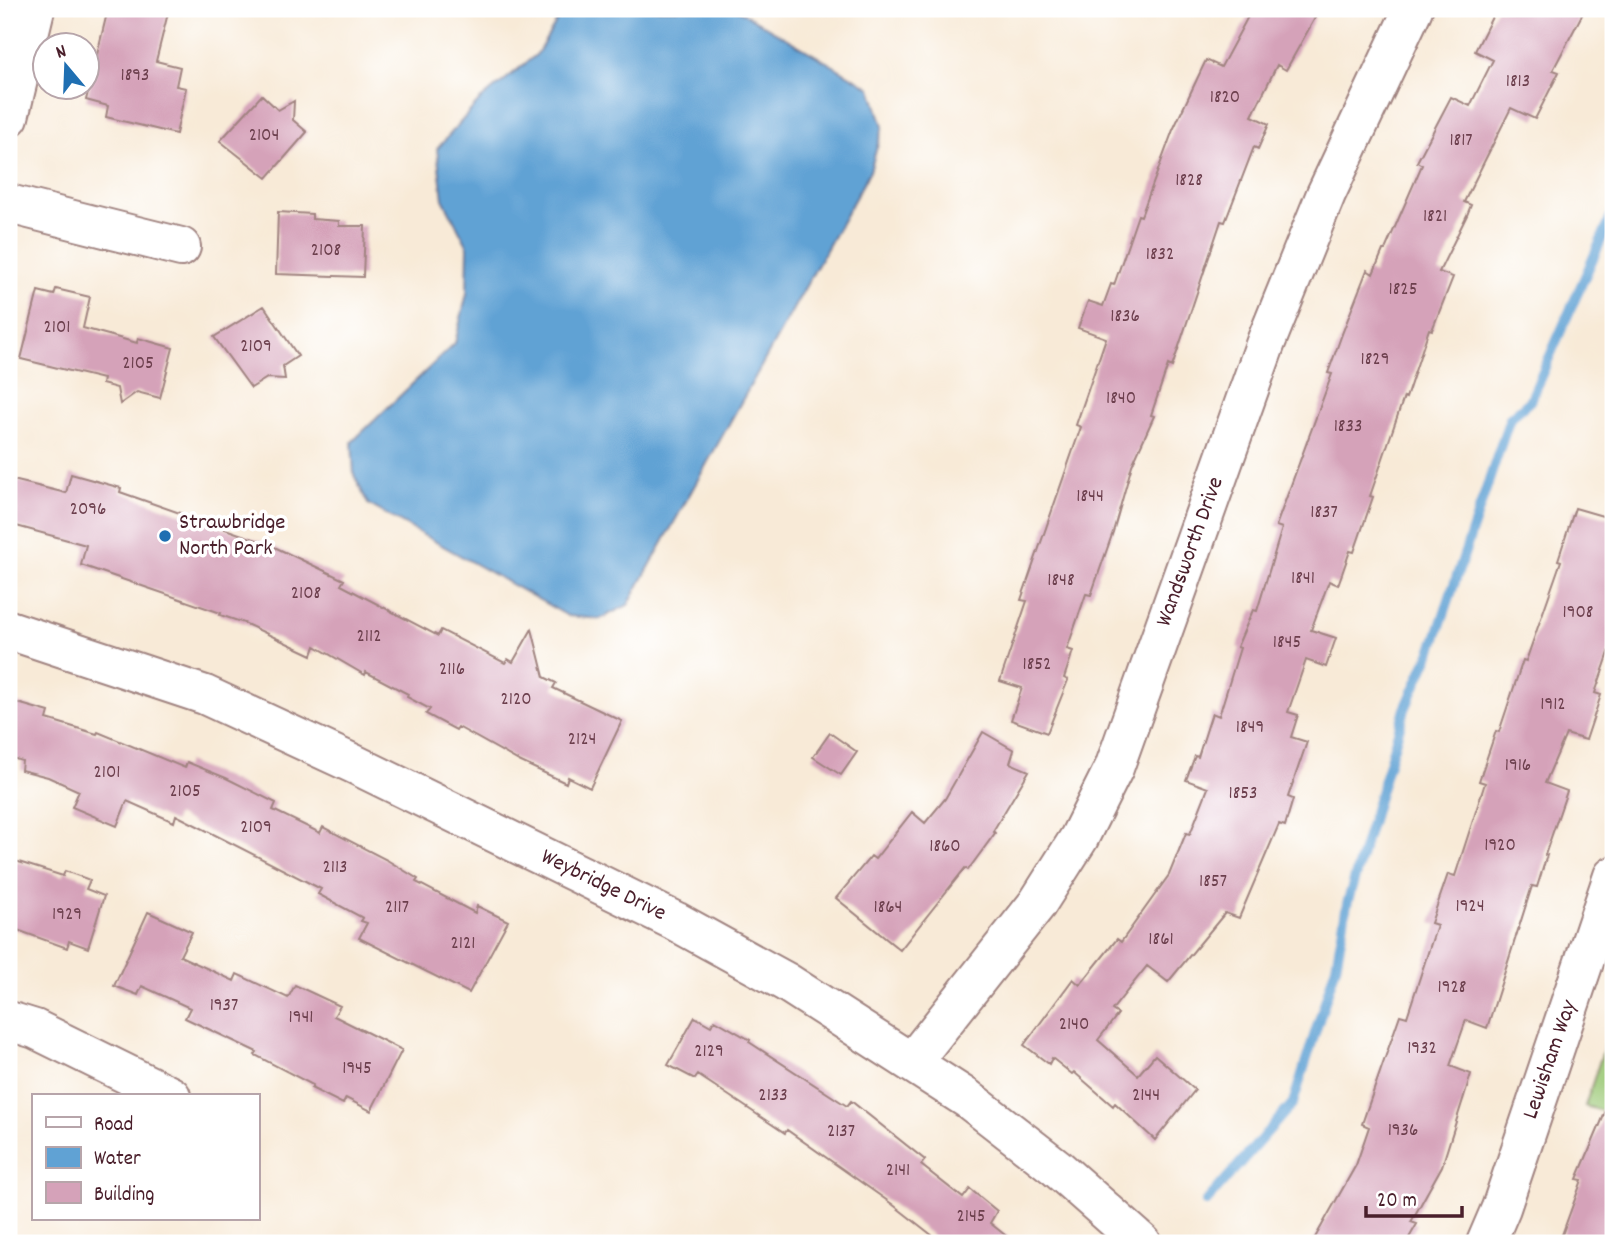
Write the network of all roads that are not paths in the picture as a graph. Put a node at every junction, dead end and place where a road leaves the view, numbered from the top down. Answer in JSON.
{"nodes":[{"id":1,"x":35,"y":9,"type":"edge"},
{"id":2,"x":1413,"y":9,"type":"edge"},
{"id":3,"x":9,"y":117,"type":"edge"},
{"id":4,"x":9,"y":204,"type":"edge"},
{"id":5,"x":181,"y":247,"type":"dead end"},
{"id":6,"x":9,"y":630,"type":"edge"},
{"id":7,"x":1613,"y":876,"type":"edge"},
{"id":8,"x":9,"y":1021,"type":"edge"},
{"id":9,"x":912,"y":1062,"type":"junction"},
{"id":10,"x":167,"y":1094,"type":"edge"},
{"id":11,"x":1142,"y":1243,"type":"edge"},
{"id":12,"x":1486,"y":1243,"type":"edge"}],
"edges":[{"from":1,"to":3,"type":"street"},
{"from":2,"to":9,"type":"street","name":"Wandsworth Drive"},
{"from":4,"to":5,"type":"street"},
{"from":6,"to":9,"type":"street","name":"Weybridge Drive"},
{"from":7,"to":12,"type":"street","name":"Lewisham Way"},
{"from":8,"to":10,"type":"street"},
{"from":9,"to":11,"type":"street","name":"Weybridge Drive"}]}
